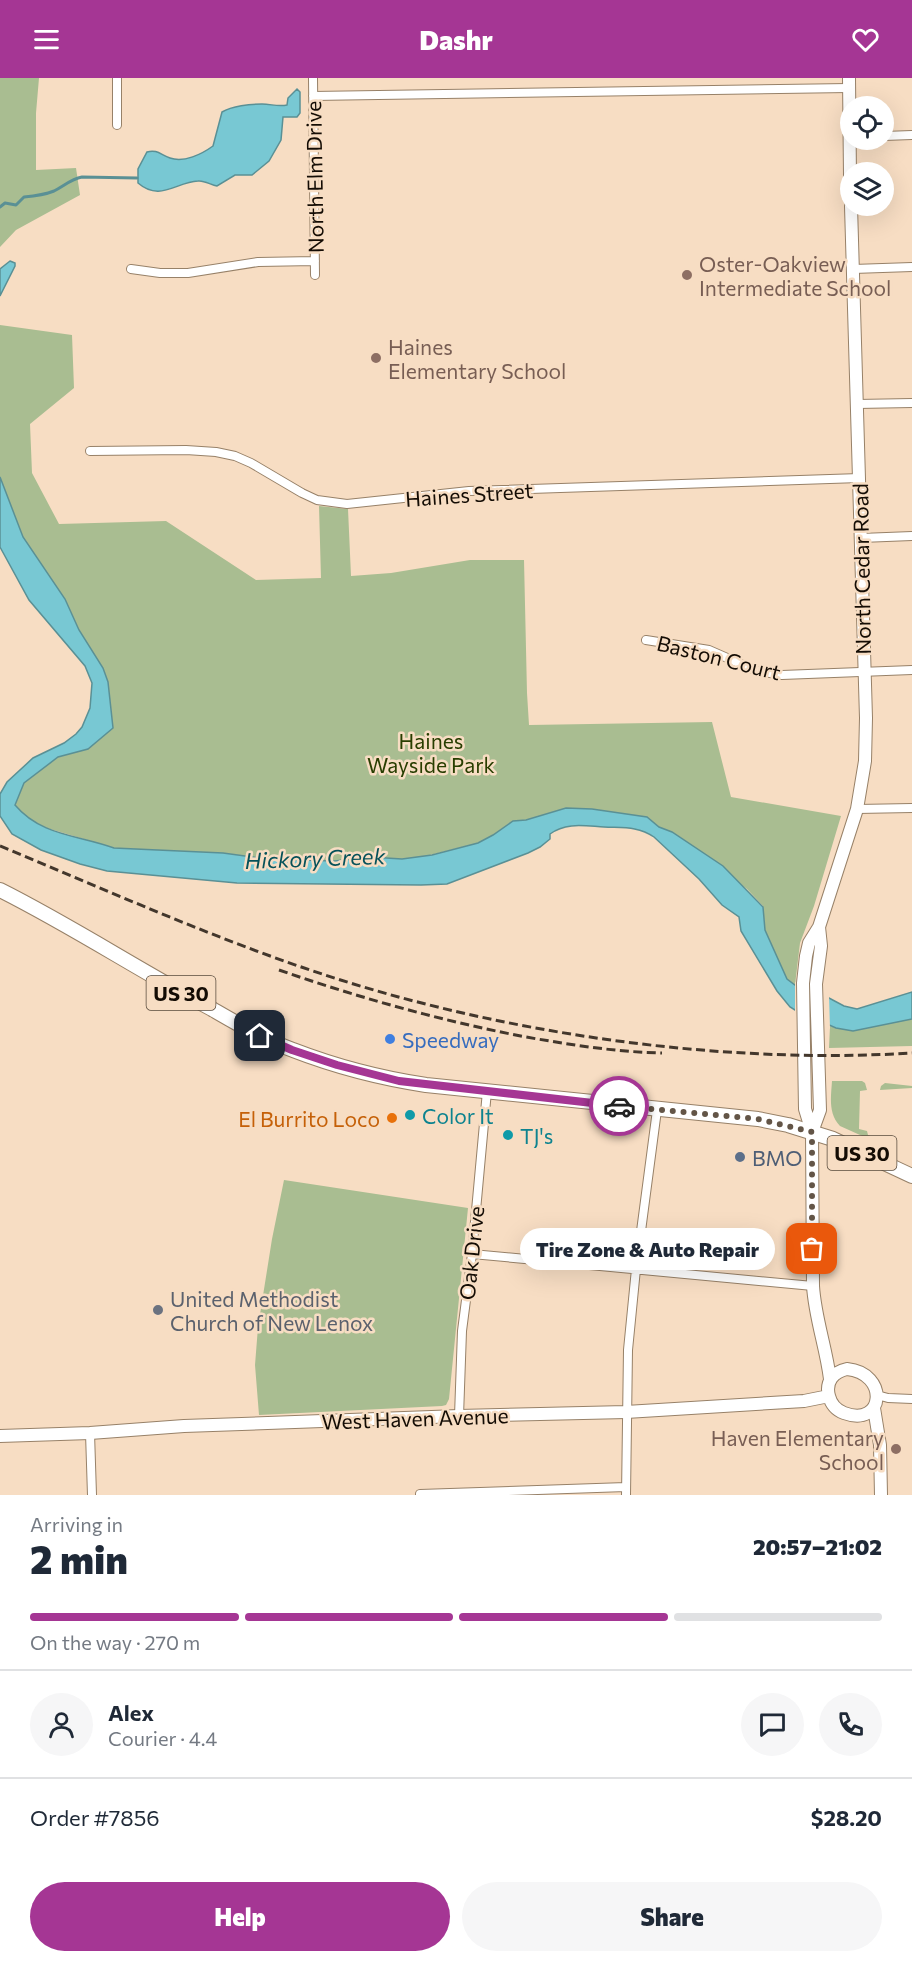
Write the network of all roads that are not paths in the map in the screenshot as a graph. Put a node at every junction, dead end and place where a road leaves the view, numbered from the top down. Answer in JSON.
{"nodes":[{"id":1,"x":117,"y":78,"type":"edge"},
{"id":2,"x":313,"y":78,"type":"edge"},
{"id":3,"x":849,"y":83,"type":"edge"},
{"id":4,"x":313,"y":96,"type":"junction"},
{"id":5,"x":117,"y":125,"type":"dead end"},
{"id":6,"x":912,"y":135,"type":"edge"},
{"id":7,"x":894,"y":136,"type":"edge"},
{"id":8,"x":852,"y":216,"type":"edge"},
{"id":9,"x":315,"y":261,"type":"junction"},
{"id":10,"x":912,"y":267,"type":"edge"},
{"id":11,"x":131,"y":269,"type":"dead end"},
{"id":12,"x":854,"y":269,"type":"junction"},
{"id":13,"x":315,"y":275,"type":"dead end"},
{"id":14,"x":912,"y":403,"type":"edge"},
{"id":15,"x":856,"y":404,"type":"junction"},
{"id":16,"x":90,"y":451,"type":"dead end"},
{"id":17,"x":860,"y":478,"type":"junction"},
{"id":18,"x":912,"y":537,"type":"edge"},
{"id":19,"x":861,"y":538,"type":"junction"},
{"id":20,"x":646,"y":640,"type":"dead end"},
{"id":21,"x":912,"y":670,"type":"edge"},
{"id":22,"x":864,"y":671,"type":"junction"},
{"id":23,"x":912,"y":808,"type":"edge"},
{"id":24,"x":856,"y":809,"type":"junction"},
{"id":25,"x":0,"y":890,"type":"edge"},
{"id":26,"x":819,"y":927,"type":"junction"},
{"id":27,"x":487,"y":1091,"type":"junction"},
{"id":28,"x":657,"y":1110,"type":"junction"},
{"id":29,"x":812,"y":1132,"type":"junction"},
{"id":30,"x":912,"y":1176,"type":"edge"},
{"id":31,"x":471,"y":1254,"type":"junction"},
{"id":32,"x":636,"y":1269,"type":"junction"},
{"id":33,"x":813,"y":1286,"type":"junction"},
{"id":34,"x":827,"y":1354,"type":"junction"},
{"id":35,"x":847,"y":1369,"type":"junction"},
{"id":36,"x":830,"y":1379,"type":"junction"},
{"id":37,"x":877,"y":1395,"type":"junction"},
{"id":38,"x":828,"y":1396,"type":"junction"},
{"id":39,"x":912,"y":1399,"type":"edge"},
{"id":40,"x":874,"y":1408,"type":"junction"},
{"id":41,"x":627,"y":1412,"type":"junction"},
{"id":42,"x":459,"y":1416,"type":"junction"},
{"id":43,"x":858,"y":1416,"type":"junction"},
{"id":44,"x":90,"y":1433,"type":"junction"},
{"id":45,"x":878,"y":1434,"type":"junction"},
{"id":46,"x":0,"y":1436,"type":"edge"},
{"id":47,"x":626,"y":1491,"type":"edge"},
{"id":48,"x":420,"y":1494,"type":"edge"},
{"id":49,"x":92,"y":1495,"type":"edge"},
{"id":50,"x":881,"y":1495,"type":"edge"}],
"edges":[{"from":1,"to":5,"type":"street"},
{"from":2,"to":4,"type":"street","name":"North Elm Drive"},
{"from":3,"to":4,"type":"street"},
{"from":4,"to":9,"type":"street","name":"North Elm Drive"},
{"from":6,"to":7,"type":"street"},
{"from":8,"to":12,"type":"street","name":"North Cedar Road"},
{"from":9,"to":11,"type":"street"},
{"from":9,"to":13,"type":"street","name":"North Elm Drive"},
{"from":10,"to":12,"type":"street"},
{"from":12,"to":15,"type":"street","name":"North Cedar Road"},
{"from":14,"to":15,"type":"street"},
{"from":15,"to":17,"type":"street","name":"North Cedar Road"},
{"from":16,"to":17,"type":"street","name":"Haines Street"},
{"from":17,"to":19,"type":"street","name":"North Cedar Road"},
{"from":18,"to":19,"type":"street"},
{"from":19,"to":22,"type":"street","name":"North Cedar Road"},
{"from":20,"to":22,"type":"street","name":"Baston Court"},
{"from":21,"to":22,"type":"street","name":"Baston Court"},
{"from":22,"to":24,"type":"street","name":"North Cedar Road"},
{"from":23,"to":24,"type":"street"},
{"from":24,"to":26,"type":"street","name":"North Cedar Road"},
{"from":25,"to":27,"type":"main road","number":"US 30"},
{"from":26,"to":29,"type":"street","name":"North Cedar Road"},
{"from":26,"to":29,"type":"street","name":"North Cedar Road"},
{"from":27,"to":28,"type":"main road","number":"US 30"},
{"from":27,"to":31,"type":"street","name":"Oak Drive"},
{"from":28,"to":29,"type":"main road","number":"US 30"},
{"from":28,"to":32,"type":"street"},
{"from":29,"to":30,"type":"main road","number":"US 30"},
{"from":29,"to":33,"type":"street","name":"North Cedar Road"},
{"from":31,"to":32,"type":"street"},
{"from":31,"to":42,"type":"street","name":"Oak Drive"},
{"from":32,"to":33,"type":"street"},
{"from":32,"to":41,"type":"street"},
{"from":33,"to":34,"type":"street","name":"North Cedar Road"},
{"from":34,"to":35,"type":"street"},
{"from":34,"to":36,"type":"street","name":"North Cedar Road"},
{"from":35,"to":36,"type":"street"},
{"from":35,"to":37,"type":"street"},
{"from":36,"to":38,"type":"street"},
{"from":37,"to":39,"type":"street"},
{"from":37,"to":40,"type":"street"},
{"from":38,"to":41,"type":"street","name":"West Haven Avenue"},
{"from":38,"to":43,"type":"street"},
{"from":40,"to":43,"type":"street"},
{"from":40,"to":45,"type":"street"},
{"from":41,"to":42,"type":"street","name":"West Haven Avenue"},
{"from":41,"to":47,"type":"street"},
{"from":42,"to":44,"type":"street","name":"West Haven Avenue"},
{"from":43,"to":45,"type":"street"},
{"from":44,"to":46,"type":"street","name":"West Haven Avenue"},
{"from":44,"to":49,"type":"street"},
{"from":45,"to":50,"type":"street"},
{"from":47,"to":48,"type":"street"}]}
